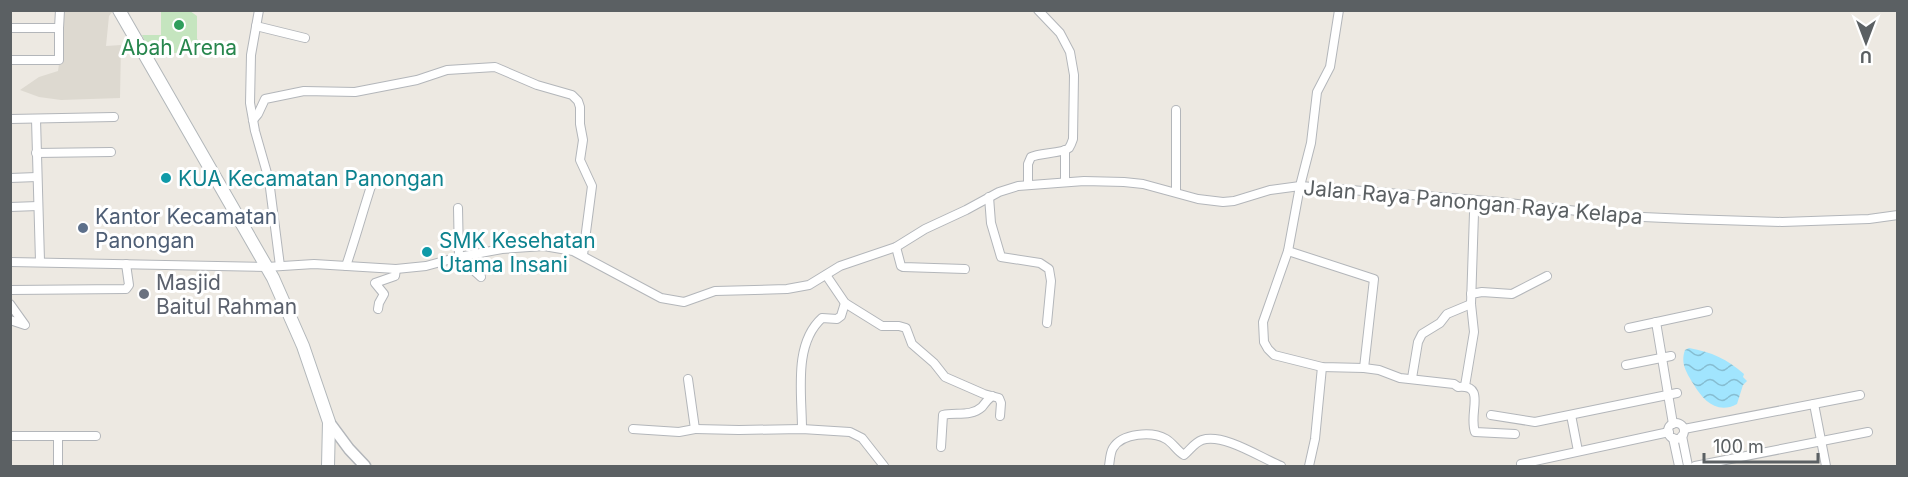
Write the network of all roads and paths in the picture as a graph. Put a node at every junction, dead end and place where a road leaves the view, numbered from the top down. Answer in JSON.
{"nodes":[{"id":1,"x":60,"y":10,"type":"edge"},
{"id":2,"x":119,"y":10,"type":"edge"},
{"id":3,"x":259,"y":10,"type":"edge"},
{"id":4,"x":1038,"y":10,"type":"edge"},
{"id":5,"x":1339,"y":10,"type":"edge"},
{"id":6,"x":256,"y":26,"type":"junction"},
{"id":7,"x":10,"y":28,"type":"edge"},
{"id":8,"x":59,"y":28,"type":"junction"},
{"id":9,"x":305,"y":38,"type":"dead end"},
{"id":10,"x":10,"y":60,"type":"edge"},
{"id":11,"x":1176,"y":110,"type":"dead end"},
{"id":12,"x":114,"y":117,"type":"dead end"},
{"id":13,"x":10,"y":119,"type":"edge"},
{"id":14,"x":36,"y":119,"type":"junction"},
{"id":15,"x":253,"y":120,"type":"junction"},
{"id":16,"x":1065,"y":150,"type":"junction"},
{"id":17,"x":111,"y":152,"type":"dead end"},
{"id":18,"x":36,"y":153,"type":"junction"},
{"id":19,"x":37,"y":177,"type":"junction"},
{"id":20,"x":374,"y":177,"type":"dead end"},
{"id":21,"x":10,"y":178,"type":"edge"},
{"id":22,"x":1065,"y":182,"type":"junction"},
{"id":23,"x":1028,"y":185,"type":"junction"},
{"id":24,"x":1300,"y":186,"type":"junction"},
{"id":25,"x":1176,"y":192,"type":"junction"},
{"id":26,"x":989,"y":197,"type":"junction"},
{"id":27,"x":1486,"y":201,"type":"junction"},
{"id":28,"x":38,"y":206,"type":"junction"},
{"id":29,"x":10,"y":207,"type":"edge"},
{"id":30,"x":458,"y":208,"type":"dead end"},
{"id":31,"x":1898,"y":215,"type":"edge"},
{"id":32,"x":896,"y":247,"type":"junction"},
{"id":33,"x":1288,"y":251,"type":"junction"},
{"id":34,"x":583,"y":255,"type":"junction"},
{"id":35,"x":459,"y":257,"type":"junction"},
{"id":36,"x":40,"y":261,"type":"junction"},
{"id":37,"x":10,"y":262,"type":"edge"},
{"id":38,"x":126,"y":264,"type":"junction"},
{"id":39,"x":274,"y":266,"type":"junction"},
{"id":40,"x":346,"y":266,"type":"junction"},
{"id":41,"x":396,"y":269,"type":"junction"},
{"id":42,"x":965,"y":269,"type":"dead end"},
{"id":43,"x":826,"y":275,"type":"junction"},
{"id":44,"x":1547,"y":276,"type":"dead end"},
{"id":45,"x":481,"y":277,"type":"dead end"},
{"id":46,"x":10,"y":290,"type":"edge"},
{"id":47,"x":1471,"y":299,"type":"junction"},
{"id":48,"x":845,"y":303,"type":"junction"},
{"id":49,"x":10,"y":304,"type":"edge"},
{"id":50,"x":378,"y":309,"type":"dead end"},
{"id":51,"x":1708,"y":311,"type":"dead end"},
{"id":52,"x":10,"y":320,"type":"edge"},
{"id":53,"x":1656,"y":322,"type":"junction"},
{"id":54,"x":1047,"y":323,"type":"dead end"},
{"id":55,"x":1629,"y":328,"type":"dead end"},
{"id":56,"x":1667,"y":357,"type":"junction"},
{"id":57,"x":1626,"y":365,"type":"dead end"},
{"id":58,"x":1322,"y":367,"type":"junction"},
{"id":59,"x":1364,"y":368,"type":"junction"},
{"id":60,"x":1412,"y":378,"type":"junction"},
{"id":61,"x":688,"y":379,"type":"dead end"},
{"id":62,"x":1465,"y":386,"type":"junction"},
{"id":63,"x":1673,"y":394,"type":"junction"},
{"id":64,"x":1860,"y":395,"type":"dead end"},
{"id":65,"x":992,"y":396,"type":"junction"},
{"id":66,"x":1814,"y":404,"type":"junction"},
{"id":67,"x":1491,"y":415,"type":"dead end"},
{"id":68,"x":1571,"y":415,"type":"junction"},
{"id":69,"x":1000,"y":416,"type":"dead end"},
{"id":70,"x":329,"y":422,"type":"junction"},
{"id":71,"x":633,"y":429,"type":"dead end"},
{"id":72,"x":694,"y":429,"type":"junction"},
{"id":73,"x":802,"y":429,"type":"junction"},
{"id":74,"x":1676,"y":432,"type":"junction"},
{"id":75,"x":1868,"y":432,"type":"dead end"},
{"id":76,"x":1515,"y":434,"type":"dead end"},
{"id":77,"x":10,"y":436,"type":"edge"},
{"id":78,"x":58,"y":436,"type":"junction"},
{"id":79,"x":96,"y":436,"type":"dead end"},
{"id":80,"x":342,"y":439,"type":"junction"},
{"id":81,"x":1822,"y":442,"type":"junction"},
{"id":82,"x":329,"y":443,"type":"junction"},
{"id":83,"x":941,"y":447,"type":"dead end"},
{"id":84,"x":1578,"y":451,"type":"junction"},
{"id":85,"x":1521,"y":464,"type":"dead end"},
{"id":86,"x":58,"y":466,"type":"edge"},
{"id":87,"x":328,"y":466,"type":"edge"},
{"id":88,"x":365,"y":466,"type":"edge"},
{"id":89,"x":884,"y":466,"type":"edge"},
{"id":90,"x":1109,"y":466,"type":"edge"},
{"id":91,"x":1281,"y":466,"type":"edge"},
{"id":92,"x":1309,"y":466,"type":"edge"},
{"id":93,"x":1679,"y":466,"type":"edge"},
{"id":94,"x":1688,"y":466,"type":"edge"},
{"id":95,"x":1695,"y":466,"type":"edge"},
{"id":96,"x":1826,"y":466,"type":"edge"}],
"edges":[{"from":1,"to":8,"type":"street"},
{"from":2,"to":39,"type":"main road"},
{"from":3,"to":6,"type":"street"},
{"from":4,"to":16,"type":"street"},
{"from":5,"to":24,"type":"street"},
{"from":6,"to":9,"type":"street"},
{"from":6,"to":15,"type":"street"},
{"from":7,"to":8,"type":"street"},
{"from":8,"to":10,"type":"street"},
{"from":11,"to":25,"type":"street"},
{"from":12,"to":14,"type":"street"},
{"from":13,"to":14,"type":"street"},
{"from":14,"to":18,"type":"street"},
{"from":15,"to":34,"type":"street"},
{"from":15,"to":39,"type":"street"},
{"from":16,"to":22,"type":"street"},
{"from":16,"to":23,"type":"street"},
{"from":17,"to":18,"type":"street"},
{"from":18,"to":19,"type":"street"},
{"from":19,"to":21,"type":"street"},
{"from":19,"to":28,"type":"street"},
{"from":20,"to":40,"type":"street"},
{"from":22,"to":23,"type":"street","name":"Jalan Raya Panongan Raya Kelapa"},
{"from":22,"to":25,"type":"street","name":"Jalan Raya Panongan Raya Kelapa"},
{"from":23,"to":26,"type":"street","name":"Jalan Raya Panongan Raya Kelapa"},
{"from":24,"to":25,"type":"street","name":"Jalan Raya Panongan Raya Kelapa"},
{"from":24,"to":27,"type":"street","name":"Jalan Raya Panongan Raya Kelapa"},
{"from":24,"to":33,"type":"street"},
{"from":26,"to":32,"type":"street","name":"Jalan Raya Panongan Raya Kelapa"},
{"from":26,"to":54,"type":"street"},
{"from":27,"to":31,"type":"street","name":"Jalan Raya Panongan Raya Kelapa"},
{"from":27,"to":47,"type":"street"},
{"from":28,"to":29,"type":"street"},
{"from":28,"to":36,"type":"street"},
{"from":30,"to":35,"type":"street"},
{"from":32,"to":42,"type":"street"},
{"from":32,"to":43,"type":"street","name":"Jalan Raya Panongan Raya Kelapa"},
{"from":33,"to":58,"type":"street"},
{"from":33,"to":59,"type":"street"},
{"from":34,"to":35,"type":"street","name":"Jalan Raya Panongan Raya Kelapa"},
{"from":34,"to":43,"type":"street","name":"Jalan Raya Panongan Raya Kelapa"},
{"from":35,"to":41,"type":"street","name":"Jalan Raya Panongan Raya Kelapa"},
{"from":35,"to":45,"type":"street"},
{"from":36,"to":37,"type":"street","name":"Jalan Raya Panongan Raya Kelapa"},
{"from":36,"to":38,"type":"street","name":"Jalan Raya Panongan Raya Kelapa"},
{"from":38,"to":39,"type":"street","name":"Jalan Raya Panongan Raya Kelapa"},
{"from":38,"to":46,"type":"street"},
{"from":39,"to":40,"type":"street","name":"Jalan Raya Panongan Raya Kelapa"},
{"from":39,"to":70,"type":"main road"},
{"from":40,"to":41,"type":"street","name":"Jalan Raya Panongan Raya Kelapa"},
{"from":41,"to":50,"type":"street"},
{"from":43,"to":48,"type":"street"},
{"from":44,"to":47,"type":"street"},
{"from":47,"to":60,"type":"street"},
{"from":47,"to":62,"type":"street"},
{"from":48,"to":65,"type":"street"},
{"from":48,"to":73,"type":"street"},
{"from":49,"to":52,"type":"street"},
{"from":51,"to":53,"type":"street"},
{"from":53,"to":55,"type":"street"},
{"from":53,"to":56,"type":"street"},
{"from":56,"to":57,"type":"street"},
{"from":56,"to":63,"type":"street"},
{"from":58,"to":59,"type":"street"},
{"from":58,"to":92,"type":"street"},
{"from":59,"to":60,"type":"street"},
{"from":60,"to":62,"type":"street"},
{"from":61,"to":72,"type":"street"},
{"from":62,"to":76,"type":"street"},
{"from":63,"to":68,"type":"street"},
{"from":63,"to":74,"type":"street"},
{"from":64,"to":66,"type":"street"},
{"from":65,"to":69,"type":"street"},
{"from":65,"to":83,"type":"street"},
{"from":66,"to":74,"type":"street"},
{"from":66,"to":81,"type":"street"},
{"from":67,"to":68,"type":"street"},
{"from":68,"to":84,"type":"street"},
{"from":70,"to":80,"type":"street"},
{"from":70,"to":82,"type":"main road"},
{"from":71,"to":72,"type":"street"},
{"from":72,"to":73,"type":"street"},
{"from":73,"to":89,"type":"street"},
{"from":74,"to":84,"type":"street"},
{"from":74,"to":93,"type":"street"},
{"from":74,"to":94,"type":"street"},
{"from":75,"to":81,"type":"street"},
{"from":77,"to":78,"type":"street"},
{"from":78,"to":79,"type":"street"},
{"from":78,"to":86,"type":"street"},
{"from":80,"to":82,"type":"street"},
{"from":80,"to":88,"type":"street"},
{"from":81,"to":95,"type":"street"},
{"from":81,"to":96,"type":"street"},
{"from":82,"to":87,"type":"main road"},
{"from":84,"to":85,"type":"street"},
{"from":90,"to":91,"type":"street"}]}
